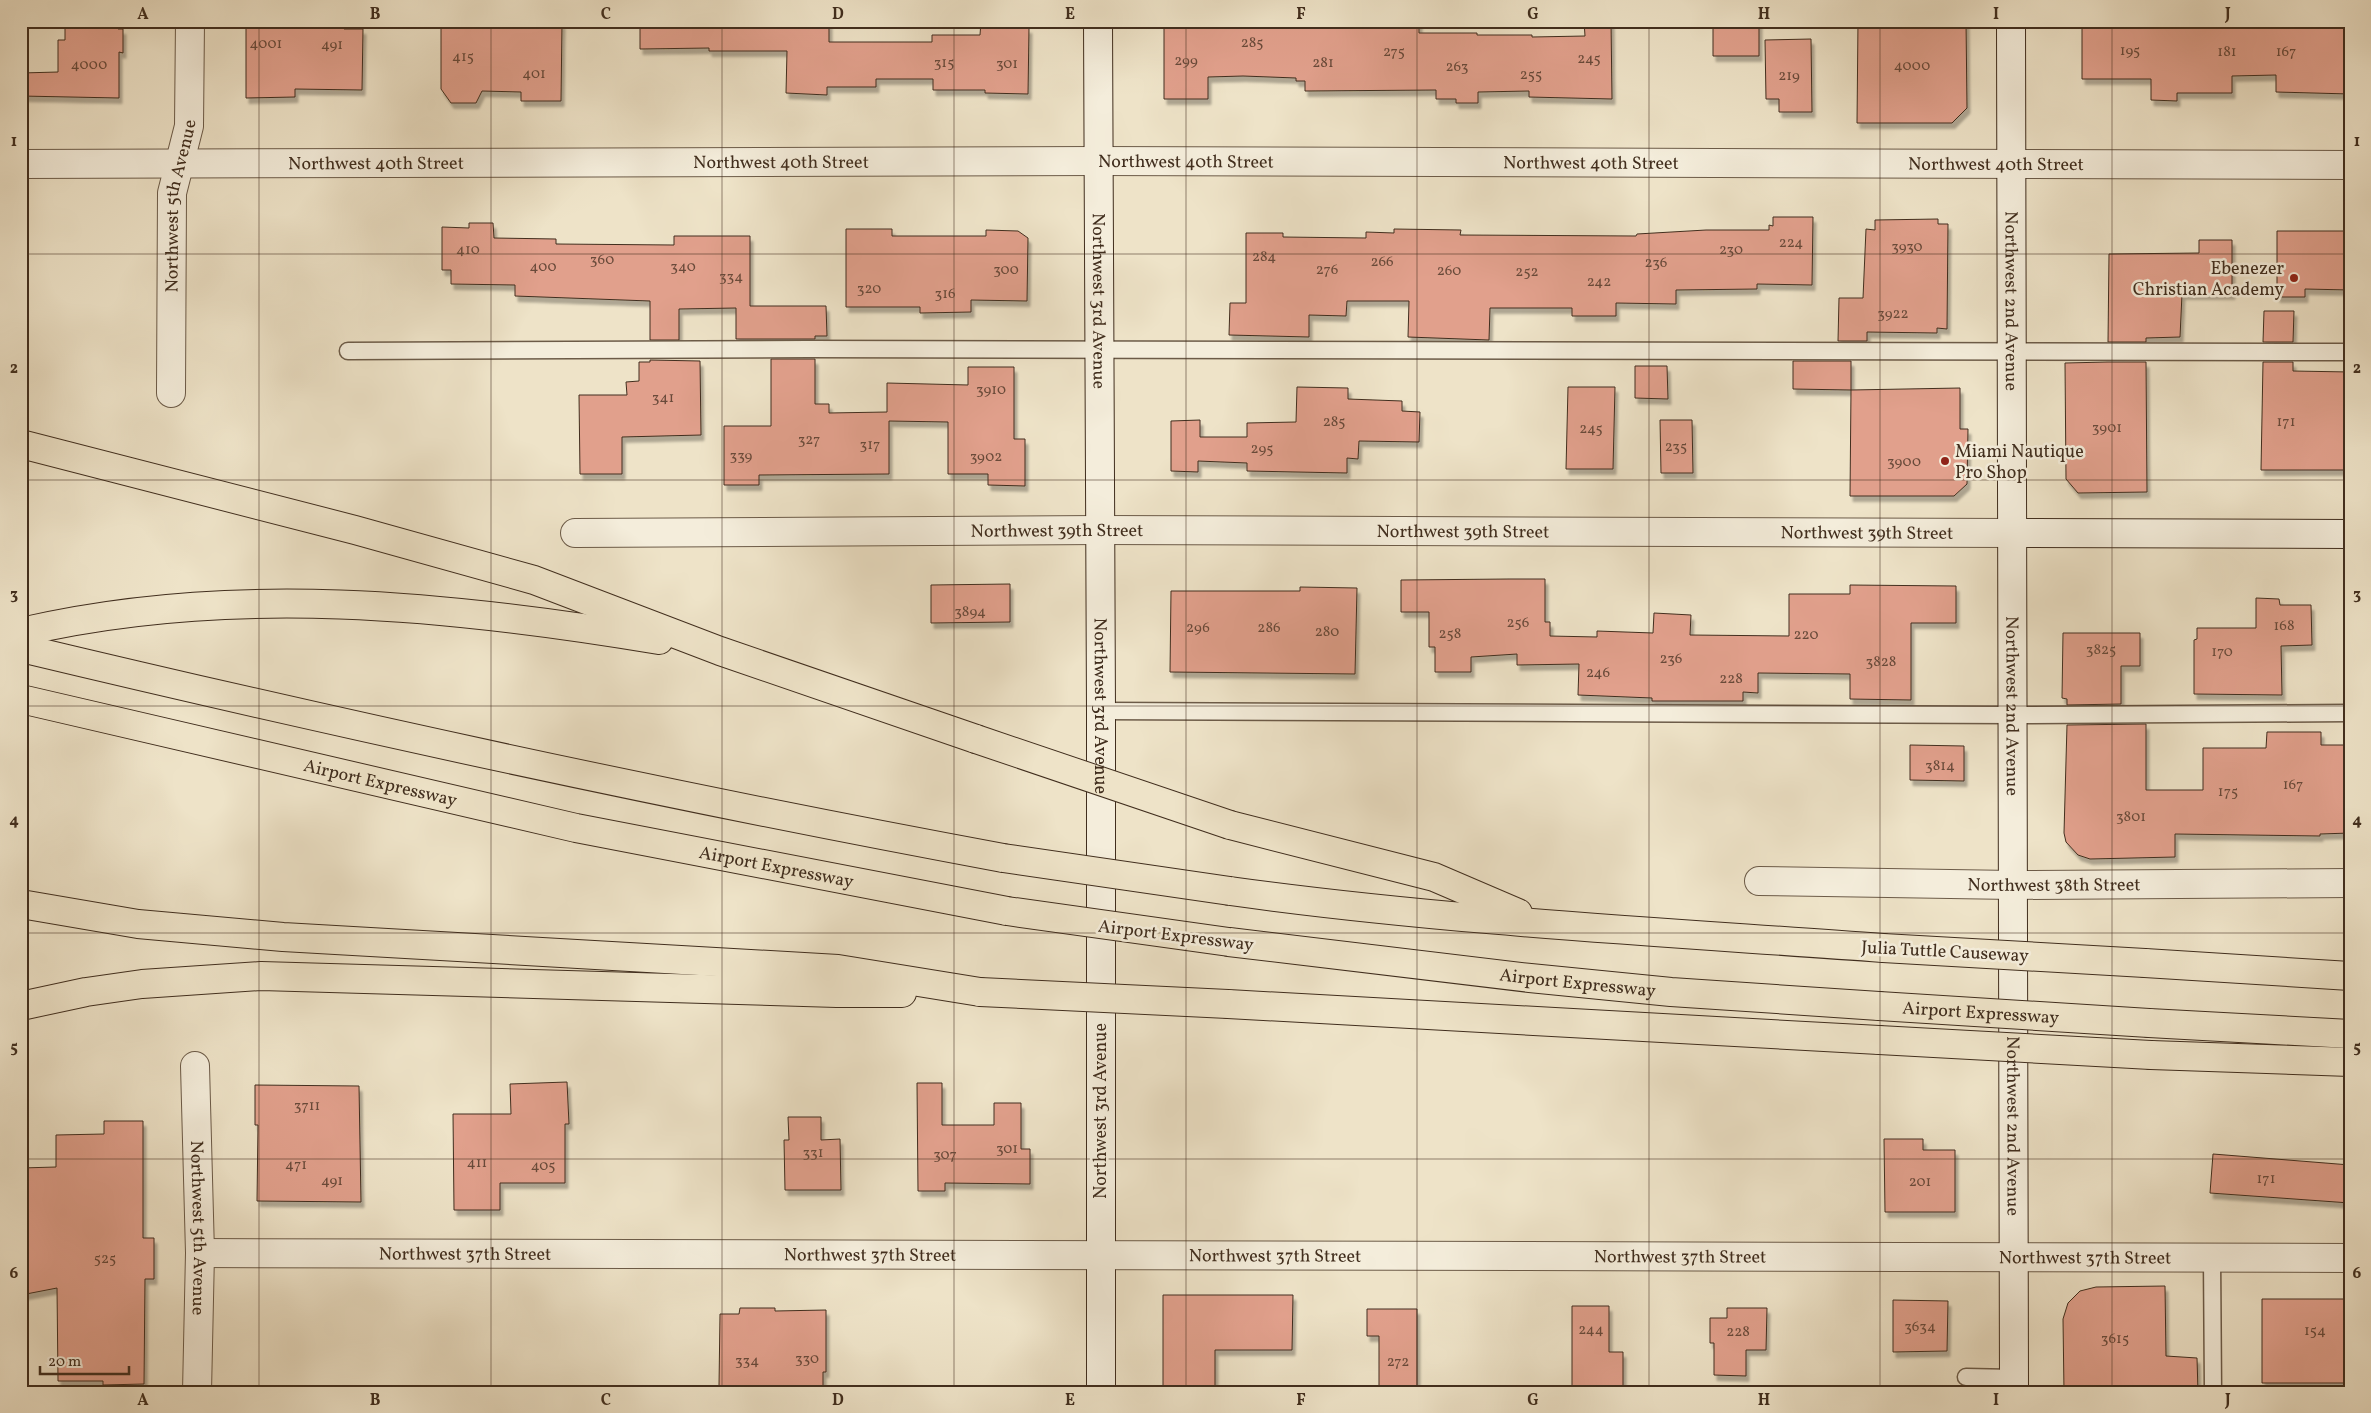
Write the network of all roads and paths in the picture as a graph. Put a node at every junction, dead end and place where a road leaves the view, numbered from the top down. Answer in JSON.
{"nodes":[{"id":1,"x":190,"y":21,"type":"edge"},
{"id":2,"x":1098,"y":21,"type":"edge"},
{"id":3,"x":2011,"y":21,"type":"edge"},
{"id":4,"x":1097,"y":161,"type":"junction"},
{"id":5,"x":180,"y":163,"type":"junction"},
{"id":6,"x":21,"y":164,"type":"edge"},
{"id":7,"x":2011,"y":164,"type":"junction"},
{"id":8,"x":2350,"y":165,"type":"edge"},
{"id":9,"x":1100,"y":350,"type":"junction"},
{"id":10,"x":2012,"y":350,"type":"junction"},
{"id":11,"x":348,"y":351,"type":"dead end"},
{"id":12,"x":2350,"y":352,"type":"edge"},
{"id":13,"x":171,"y":393,"type":"dead end"},
{"id":14,"x":21,"y":444,"type":"edge"},
{"id":15,"x":1100,"y":530,"type":"junction"},
{"id":16,"x":575,"y":533,"type":"dead end"},
{"id":17,"x":2012,"y":533,"type":"junction"},
{"id":18,"x":2350,"y":534,"type":"edge"},
{"id":19,"x":21,"y":632,"type":"edge"},
{"id":20,"x":21,"y":648,"type":"edge"},
{"id":21,"x":720,"y":651,"type":"junction"},
{"id":22,"x":21,"y":700,"type":"edge"},
{"id":23,"x":1102,"y":711,"type":"junction"},
{"id":24,"x":2350,"y":713,"type":"edge"},
{"id":25,"x":2013,"y":715,"type":"junction"},
{"id":26,"x":1759,"y":882,"type":"dead end"},
{"id":27,"x":2350,"y":883,"type":"edge"},
{"id":28,"x":2012,"y":885,"type":"junction"},
{"id":29,"x":21,"y":904,"type":"edge"},
{"id":30,"x":1540,"y":922,"type":"junction"},
{"id":31,"x":2350,"y":976,"type":"edge"},
{"id":32,"x":980,"y":992,"type":"junction"},
{"id":33,"x":21,"y":1006,"type":"edge"},
{"id":34,"x":2350,"y":1034,"type":"edge"},
{"id":35,"x":2350,"y":1062,"type":"edge"},
{"id":36,"x":195,"y":1066,"type":"dead end"},
{"id":37,"x":200,"y":1253,"type":"junction"},
{"id":38,"x":1100,"y":1254,"type":"junction"},
{"id":39,"x":2014,"y":1256,"type":"junction"},
{"id":40,"x":2212,"y":1257,"type":"junction"},
{"id":41,"x":2350,"y":1258,"type":"edge"},
{"id":42,"x":1966,"y":1377,"type":"dead end"},
{"id":43,"x":2014,"y":1385,"type":"edge"},
{"id":44,"x":197,"y":1392,"type":"edge"},
{"id":45,"x":1101,"y":1392,"type":"edge"},
{"id":46,"x":2213,"y":1392,"type":"edge"}],
"edges":[{"from":1,"to":5,"type":"street","name":"Northwest 5th Avenue"},
{"from":2,"to":4,"type":"street","name":"Northwest 3rd Avenue"},
{"from":3,"to":7,"type":"street","name":"Northwest 2nd Avenue"},
{"from":4,"to":5,"type":"street","name":"Northwest 40th Street"},
{"from":4,"to":7,"type":"street","name":"Northwest 40th Street"},
{"from":4,"to":9,"type":"street","name":"Northwest 3rd Avenue"},
{"from":5,"to":6,"type":"street","name":"Northwest 40th Street"},
{"from":5,"to":13,"type":"street","name":"Northwest 5th Avenue"},
{"from":7,"to":8,"type":"street","name":"Northwest 40th Street"},
{"from":7,"to":10,"type":"street","name":"Northwest 2nd Avenue"},
{"from":9,"to":10,"type":"lane"},
{"from":9,"to":11,"type":"lane"},
{"from":9,"to":15,"type":"street","name":"Northwest 3rd Avenue"},
{"from":10,"to":12,"type":"lane"},
{"from":10,"to":17,"type":"street","name":"Northwest 2nd Avenue"},
{"from":14,"to":21,"type":"highway"},
{"from":15,"to":16,"type":"street","name":"Northwest 39th Street"},
{"from":15,"to":17,"type":"street","name":"Northwest 39th Street"},
{"from":15,"to":23,"type":"street","name":"Northwest 3rd Avenue"},
{"from":17,"to":18,"type":"street","name":"Northwest 39th Street"},
{"from":17,"to":25,"type":"street","name":"Northwest 2nd Avenue"},
{"from":19,"to":21,"type":"highway"},
{"from":20,"to":30,"type":"highway","bridge":true},
{"from":21,"to":30,"type":"highway","bridge":true},
{"from":22,"to":34,"type":"highway","name":"Airport Expressway","bridge":true},
{"from":23,"to":25,"type":"lane"},
{"from":23,"to":38,"type":"street","name":"Northwest 3rd Avenue"},
{"from":24,"to":25,"type":"lane"},
{"from":25,"to":28,"type":"street","name":"Northwest 2nd Avenue"},
{"from":26,"to":28,"type":"street","name":"Northwest 38th Street"},
{"from":27,"to":28,"type":"street","name":"Northwest 38th Street"},
{"from":28,"to":39,"type":"street","name":"Northwest 2nd Avenue"},
{"from":29,"to":32,"type":"highway"},
{"from":30,"to":31,"type":"highway","name":"Julia Tuttle Causeway","bridge":true},
{"from":32,"to":33,"type":"highway"},
{"from":32,"to":35,"type":"highway","bridge":true},
{"from":36,"to":37,"type":"street","name":"Northwest 5th Avenue"},
{"from":37,"to":38,"type":"street","name":"Northwest 37th Street"},
{"from":37,"to":44,"type":"street","name":"Northwest 5th Avenue"},
{"from":38,"to":39,"type":"street","name":"Northwest 37th Street"},
{"from":38,"to":45,"type":"street","name":"Northwest 3rd Avenue"},
{"from":39,"to":40,"type":"street","name":"Northwest 37th Street"},
{"from":39,"to":43,"type":"street","name":"Northwest 2nd Avenue"},
{"from":40,"to":41,"type":"street","name":"Northwest 37th Street"},
{"from":40,"to":46,"type":"lane"},
{"from":42,"to":43,"type":"lane"}]}
